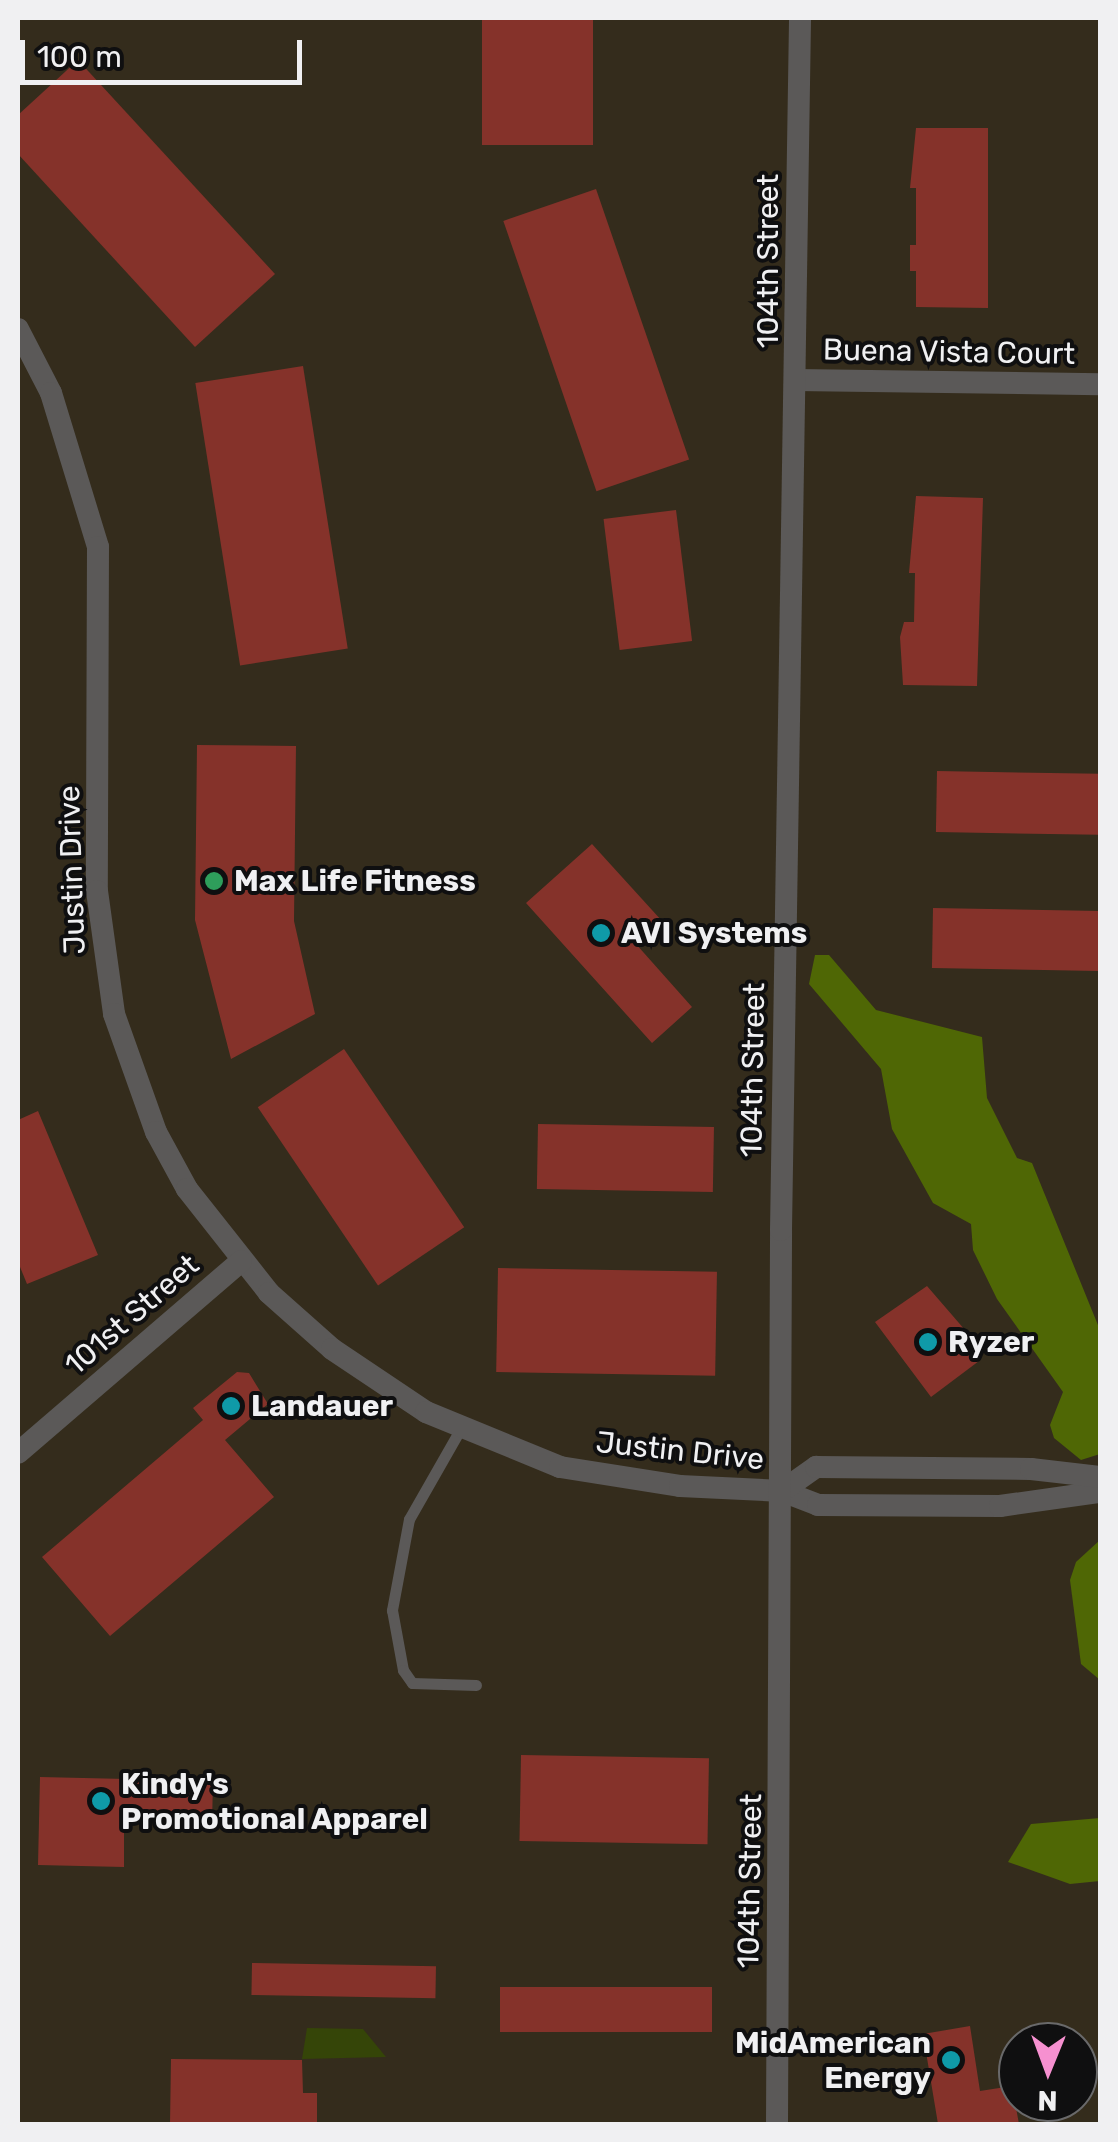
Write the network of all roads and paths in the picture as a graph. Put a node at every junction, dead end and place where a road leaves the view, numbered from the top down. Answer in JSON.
{"nodes":[{"id":1,"x":800,"y":18,"type":"edge"},
{"id":2,"x":18,"y":329,"type":"edge"},
{"id":3,"x":796,"y":380,"type":"junction"},
{"id":4,"x":1100,"y":384,"type":"edge"},
{"id":5,"x":241,"y":1261,"type":"junction"},
{"id":6,"x":461,"y":1428,"type":"junction"},
{"id":7,"x":18,"y":1453,"type":"edge"},
{"id":8,"x":1100,"y":1477,"type":"edge"},
{"id":9,"x":782,"y":1491,"type":"junction"},
{"id":10,"x":1100,"y":1492,"type":"edge"},
{"id":11,"x":476,"y":1685,"type":"dead end"},
{"id":12,"x":777,"y":2124,"type":"edge"}],
"edges":[{"from":1,"to":3,"type":"street","name":"104th Street"},
{"from":2,"to":5,"type":"street","name":"Justin Drive"},
{"from":3,"to":4,"type":"street","name":"Buena Vista Court"},
{"from":3,"to":9,"type":"street","name":"104th Street"},
{"from":5,"to":6,"type":"street","name":"Justin Drive"},
{"from":5,"to":7,"type":"street","name":"101st Street"},
{"from":6,"to":9,"type":"street","name":"Justin Drive"},
{"from":6,"to":11,"type":"lane"},
{"from":8,"to":9,"type":"street","name":"Justin Drive"},
{"from":9,"to":10,"type":"street","name":"Justin Drive"},
{"from":9,"to":12,"type":"street","name":"104th Street"}]}
